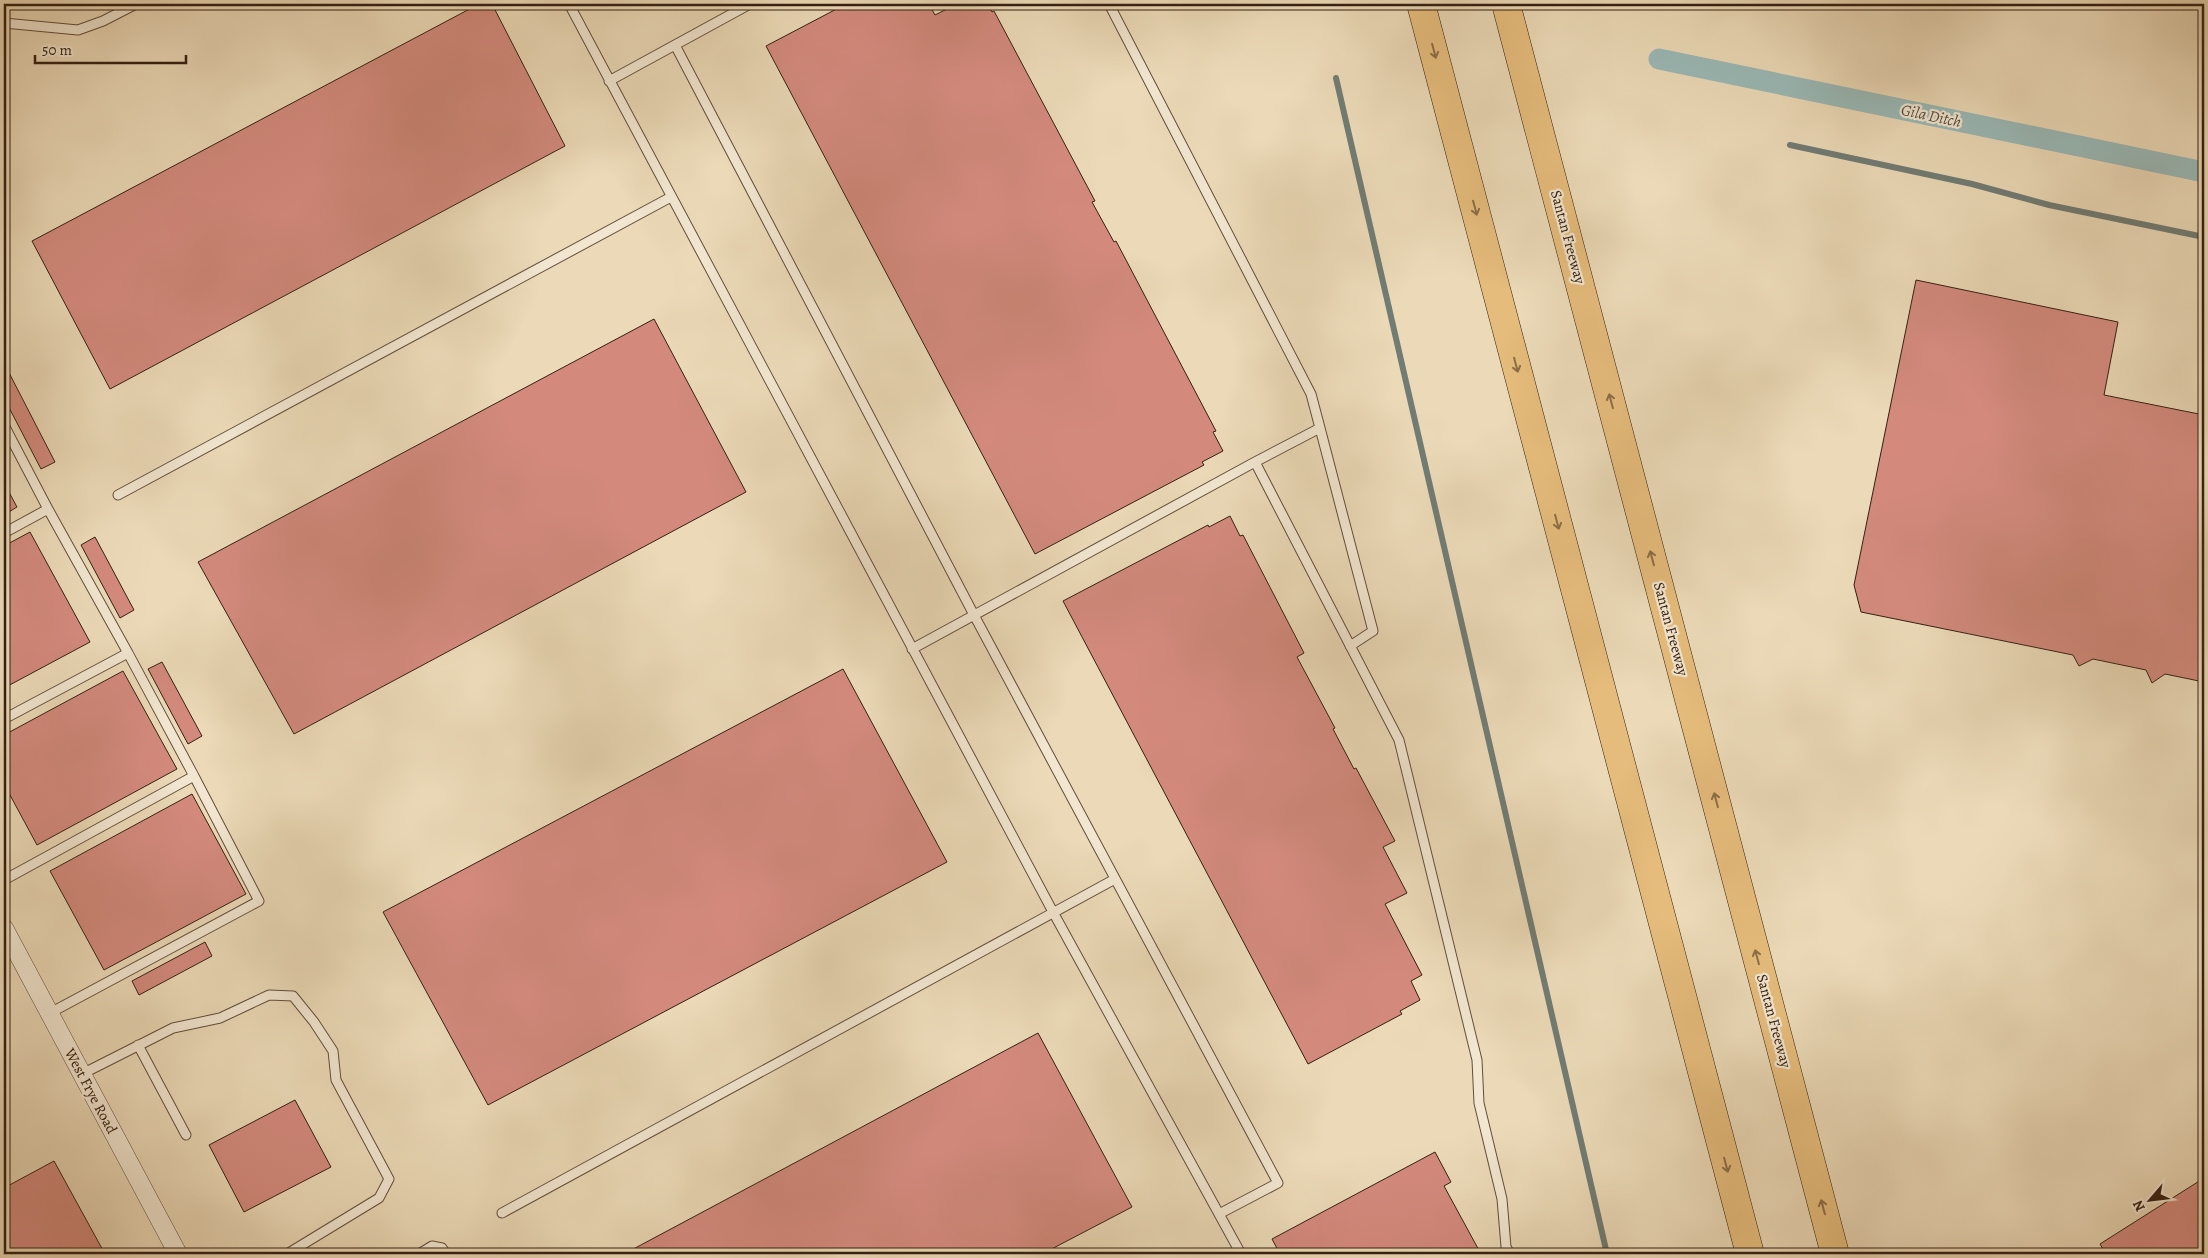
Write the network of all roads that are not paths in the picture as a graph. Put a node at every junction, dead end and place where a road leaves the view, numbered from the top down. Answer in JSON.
{"nodes":[{"id":1,"x":136,"y":4,"type":"edge"},
{"id":2,"x":569,"y":4,"type":"edge"},
{"id":3,"x":750,"y":4,"type":"edge"},
{"id":4,"x":1109,"y":4,"type":"edge"},
{"id":5,"x":1421,"y":4,"type":"edge"},
{"id":6,"x":1506,"y":4,"type":"edge"},
{"id":7,"x":4,"y":23,"type":"edge"},
{"id":8,"x":675,"y":45,"type":"junction"},
{"id":9,"x":609,"y":81,"type":"junction"},
{"id":10,"x":671,"y":197,"type":"junction"},
{"id":11,"x":4,"y":426,"type":"edge"},
{"id":12,"x":1320,"y":428,"type":"junction"},
{"id":13,"x":1255,"y":462,"type":"junction"},
{"id":14,"x":118,"y":495,"type":"dead end"},
{"id":15,"x":48,"y":509,"type":"junction"},
{"id":16,"x":4,"y":533,"type":"edge"},
{"id":17,"x":974,"y":614,"type":"junction"},
{"id":18,"x":1350,"y":646,"type":"junction"},
{"id":19,"x":912,"y":648,"type":"junction"},
{"id":20,"x":128,"y":653,"type":"junction"},
{"id":21,"x":4,"y":719,"type":"edge"},
{"id":22,"x":194,"y":776,"type":"junction"},
{"id":23,"x":1116,"y":879,"type":"junction"},
{"id":24,"x":4,"y":880,"type":"edge"},
{"id":25,"x":1053,"y":912,"type":"junction"},
{"id":26,"x":5,"y":935,"type":"edge"},
{"id":27,"x":50,"y":1013,"type":"junction"},
{"id":28,"x":138,"y":1046,"type":"junction"},
{"id":29,"x":82,"y":1074,"type":"junction"},
{"id":30,"x":186,"y":1135,"type":"dead end"},
{"id":31,"x":502,"y":1214,"type":"dead end"},
{"id":32,"x":1219,"y":1214,"type":"junction"},
{"id":33,"x":178,"y":1254,"type":"edge"},
{"id":34,"x":287,"y":1254,"type":"edge"},
{"id":35,"x":419,"y":1254,"type":"edge"},
{"id":36,"x":446,"y":1254,"type":"edge"},
{"id":37,"x":1242,"y":1254,"type":"edge"},
{"id":38,"x":1510,"y":1254,"type":"edge"},
{"id":39,"x":1750,"y":1254,"type":"edge"},
{"id":40,"x":1835,"y":1254,"type":"edge"}],
"edges":[{"from":1,"to":7,"type":"lane"},
{"from":2,"to":9,"type":"lane"},
{"from":3,"to":8,"type":"lane"},
{"from":4,"to":12,"type":"lane"},
{"from":5,"to":39,"type":"highway","one_way":true},
{"from":40,"to":6,"type":"highway","name":"Santan Freeway","one_way":true},
{"from":8,"to":9,"type":"lane"},
{"from":8,"to":17,"type":"lane"},
{"from":9,"to":10,"type":"lane"},
{"from":10,"to":14,"type":"lane"},
{"from":10,"to":19,"type":"lane"},
{"from":11,"to":15,"type":"lane"},
{"from":12,"to":13,"type":"lane"},
{"from":12,"to":18,"type":"lane"},
{"from":13,"to":17,"type":"lane"},
{"from":13,"to":18,"type":"lane"},
{"from":15,"to":16,"type":"lane"},
{"from":15,"to":20,"type":"lane"},
{"from":17,"to":19,"type":"lane"},
{"from":17,"to":23,"type":"lane"},
{"from":18,"to":38,"type":"lane"},
{"from":19,"to":25,"type":"lane"},
{"from":20,"to":21,"type":"lane"},
{"from":20,"to":22,"type":"lane"},
{"from":22,"to":24,"type":"lane"},
{"from":22,"to":27,"type":"lane"},
{"from":23,"to":25,"type":"lane"},
{"from":23,"to":32,"type":"lane"},
{"from":25,"to":31,"type":"lane"},
{"from":25,"to":32,"type":"lane"},
{"from":26,"to":27,"type":"street","name":"West Frye Road"},
{"from":27,"to":29,"type":"street","name":"West Frye Road"},
{"from":28,"to":29,"type":"lane"},
{"from":28,"to":30,"type":"lane"},
{"from":28,"to":34,"type":"lane"},
{"from":29,"to":33,"type":"street","name":"West Frye Road"},
{"from":32,"to":37,"type":"lane"},
{"from":35,"to":36,"type":"lane"}]}
